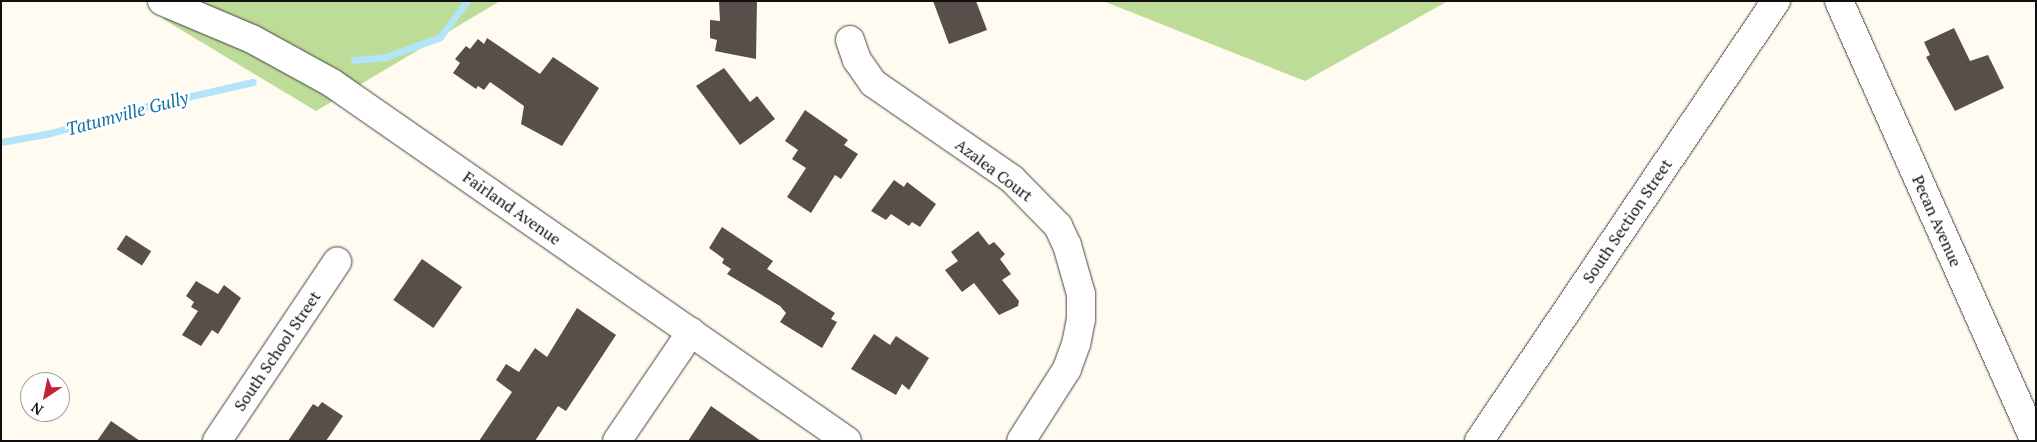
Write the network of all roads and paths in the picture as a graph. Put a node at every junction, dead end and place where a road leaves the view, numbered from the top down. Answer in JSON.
{"nodes":[{"id":1,"x":162,"y":1,"type":"edge"},
{"id":2,"x":1776,"y":1,"type":"edge"},
{"id":3,"x":1839,"y":1,"type":"edge"},
{"id":4,"x":850,"y":40,"type":"dead end"},
{"id":5,"x":337,"y":262,"type":"dead end"},
{"id":6,"x":691,"y":332,"type":"junction"},
{"id":7,"x":217,"y":441,"type":"edge"},
{"id":8,"x":617,"y":441,"type":"edge"},
{"id":9,"x":847,"y":441,"type":"edge"},
{"id":10,"x":1021,"y":441,"type":"edge"},
{"id":11,"x":1479,"y":441,"type":"edge"},
{"id":12,"x":2035,"y":441,"type":"edge"}],
"edges":[{"from":1,"to":6,"type":"street","name":"Fairland Avenue"},
{"from":2,"to":11,"type":"street","name":"South Section Street"},
{"from":3,"to":12,"type":"street","name":"Pecan Avenue"},
{"from":4,"to":10,"type":"street","name":"Azalea Court"},
{"from":5,"to":7,"type":"street","name":"South School Street"},
{"from":6,"to":8,"type":"street"},
{"from":6,"to":9,"type":"street","name":"Fairland Avenue"}]}
